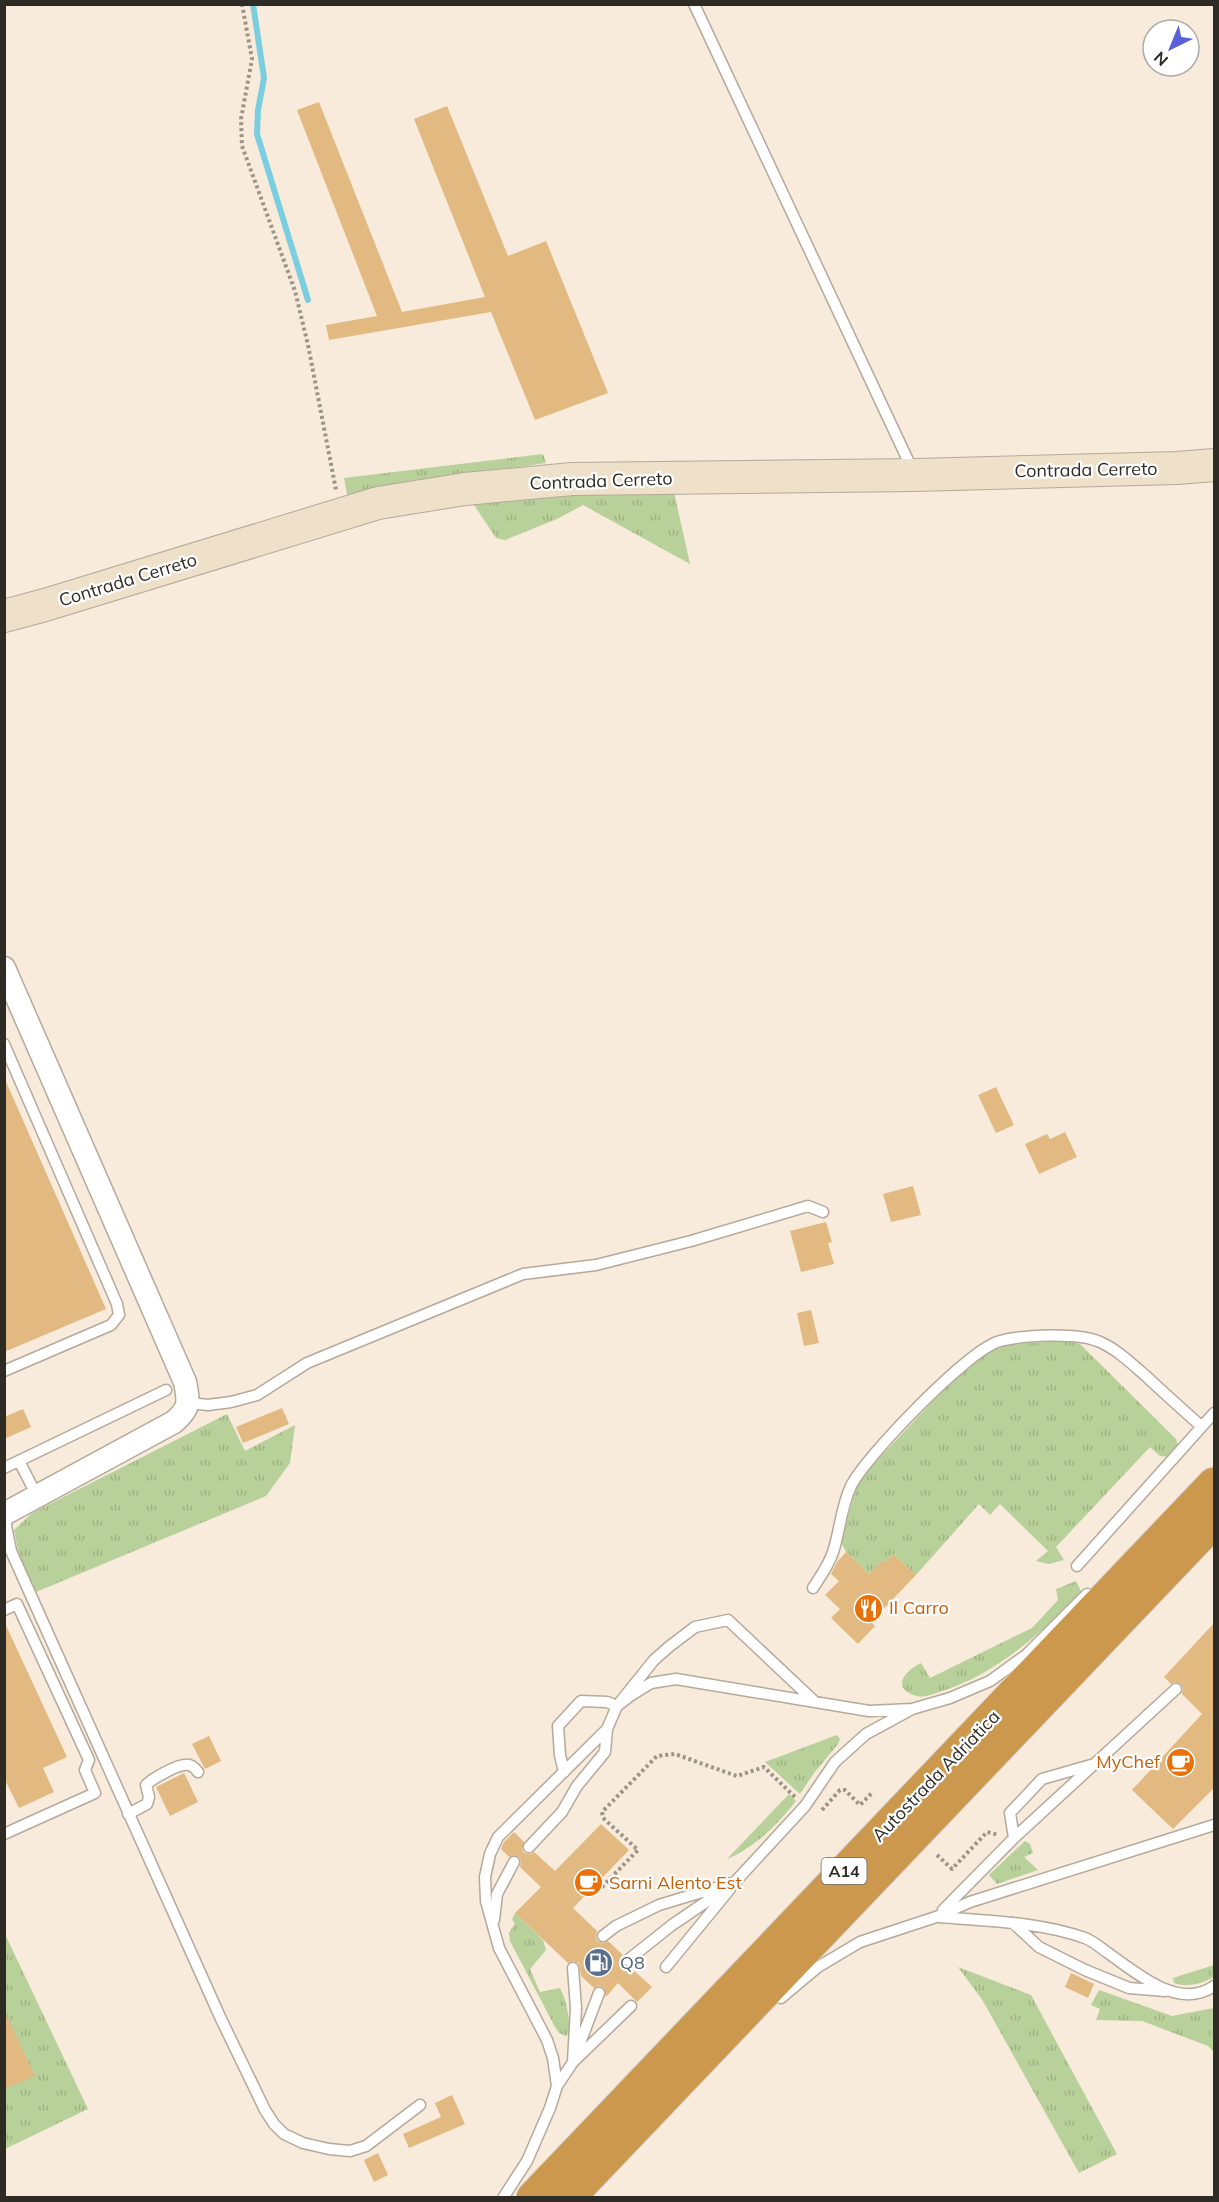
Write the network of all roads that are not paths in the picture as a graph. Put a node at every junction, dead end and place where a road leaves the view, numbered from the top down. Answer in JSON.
{"nodes":[{"id":1,"x":694,"y":4,"type":"edge"},
{"id":2,"x":1215,"y":465,"type":"edge"},
{"id":3,"x":915,"y":475,"type":"junction"},
{"id":4,"x":4,"y":616,"type":"edge"},
{"id":5,"x":4,"y":968,"type":"edge"},
{"id":6,"x":4,"y":1044,"type":"edge"},
{"id":7,"x":823,"y":1212,"type":"dead end"},
{"id":8,"x":4,"y":1371,"type":"edge"},
{"id":9,"x":166,"y":1390,"type":"dead end"},
{"id":10,"x":189,"y":1403,"type":"junction"},
{"id":11,"x":1215,"y":1413,"type":"edge"},
{"id":12,"x":1201,"y":1426,"type":"junction"},
{"id":13,"x":19,"y":1461,"type":"junction"},
{"id":14,"x":4,"y":1468,"type":"edge"},
{"id":15,"x":1215,"y":1484,"type":"edge"},
{"id":16,"x":37,"y":1496,"type":"junction"},
{"id":17,"x":6,"y":1513,"type":"edge"},
{"id":18,"x":1215,"y":1521,"type":"edge"},
{"id":19,"x":1077,"y":1566,"type":"dead end"},
{"id":20,"x":1096,"y":1585,"type":"dead end"},
{"id":21,"x":813,"y":1588,"type":"dead end"},
{"id":22,"x":4,"y":1610,"type":"edge"},
{"id":23,"x":1176,"y":1689,"type":"dead end"},
{"id":24,"x":815,"y":1702,"type":"junction"},
{"id":25,"x":617,"y":1706,"type":"junction"},
{"id":26,"x":912,"y":1709,"type":"junction"},
{"id":27,"x":608,"y":1729,"type":"junction"},
{"id":28,"x":1094,"y":1764,"type":"junction"},
{"id":29,"x":198,"y":1772,"type":"dead end"},
{"id":30,"x":564,"y":1772,"type":"junction"},
{"id":31,"x":128,"y":1814,"type":"junction"},
{"id":32,"x":1215,"y":1825,"type":"edge"},
{"id":33,"x":4,"y":1834,"type":"edge"},
{"id":34,"x":1014,"y":1838,"type":"junction"},
{"id":35,"x":529,"y":1847,"type":"dead end"},
{"id":36,"x":514,"y":1862,"type":"dead end"},
{"id":37,"x":735,"y":1882,"type":"junction"},
{"id":38,"x":936,"y":1917,"type":"junction"},
{"id":39,"x":1013,"y":1923,"type":"junction"},
{"id":40,"x":494,"y":1925,"type":"junction"},
{"id":41,"x":603,"y":1936,"type":"dead end"},
{"id":42,"x":628,"y":1960,"type":"dead end"},
{"id":43,"x":666,"y":1967,"type":"dead end"},
{"id":44,"x":573,"y":1968,"type":"dead end"},
{"id":45,"x":1215,"y":1986,"type":"edge"},
{"id":46,"x":1169,"y":1991,"type":"junction"},
{"id":47,"x":598,"y":1993,"type":"dead end"},
{"id":48,"x":775,"y":2003,"type":"dead end"},
{"id":49,"x":631,"y":2006,"type":"dead end"},
{"id":50,"x":573,"y":2062,"type":"junction"},
{"id":51,"x":556,"y":2086,"type":"junction"},
{"id":52,"x":420,"y":2105,"type":"dead end"},
{"id":53,"x":503,"y":2198,"type":"edge"},
{"id":54,"x":533,"y":2198,"type":"edge"},
{"id":55,"x":568,"y":2198,"type":"edge"}],
"edges":[{"from":1,"to":3,"type":"lane"},
{"from":2,"to":3,"type":"main road","name":"Contrada Cerreto"},
{"from":3,"to":4,"type":"main road","name":"Contrada Cerreto"},
{"from":5,"to":10,"type":"street"},
{"from":6,"to":8,"type":"lane"},
{"from":7,"to":10,"type":"lane"},
{"from":9,"to":13,"type":"lane"},
{"from":10,"to":16,"type":"street"},
{"from":11,"to":12,"type":"lane"},
{"from":12,"to":19,"type":"lane"},
{"from":12,"to":21,"type":"lane"},
{"from":13,"to":14,"type":"lane"},
{"from":13,"to":16,"type":"lane"},
{"from":15,"to":54,"type":"highway","name":"Autostrada Adriatica","number":"A14"},
{"from":16,"to":17,"type":"street"},
{"from":17,"to":31,"type":"lane"},
{"from":18,"to":55,"type":"highway","name":"Autostrada Adriatica","number":"A14"},
{"from":20,"to":26,"type":"lane"},
{"from":22,"to":33,"type":"lane"},
{"from":23,"to":28,"type":"lane"},
{"from":24,"to":25,"type":"lane"},
{"from":24,"to":25,"type":"lane"},
{"from":24,"to":26,"type":"lane"},
{"from":25,"to":27,"type":"lane"},
{"from":25,"to":30,"type":"lane"},
{"from":26,"to":37,"type":"lane"},
{"from":27,"to":30,"type":"lane"},
{"from":27,"to":35,"type":"lane"},
{"from":28,"to":34,"type":"lane"},
{"from":28,"to":34,"type":"lane"},
{"from":29,"to":31,"type":"lane"},
{"from":30,"to":40,"type":"lane"},
{"from":31,"to":52,"type":"lane"},
{"from":32,"to":38,"type":"lane"},
{"from":34,"to":38,"type":"lane"},
{"from":36,"to":40,"type":"lane"},
{"from":37,"to":41,"type":"lane"},
{"from":37,"to":42,"type":"lane"},
{"from":37,"to":43,"type":"lane"},
{"from":38,"to":39,"type":"lane"},
{"from":38,"to":48,"type":"lane"},
{"from":39,"to":46,"type":"lane"},
{"from":39,"to":46,"type":"lane"},
{"from":40,"to":51,"type":"lane"},
{"from":44,"to":50,"type":"lane"},
{"from":45,"to":46,"type":"lane"},
{"from":47,"to":50,"type":"lane"},
{"from":49,"to":50,"type":"lane"},
{"from":50,"to":51,"type":"lane"},
{"from":51,"to":53,"type":"lane"}]}
